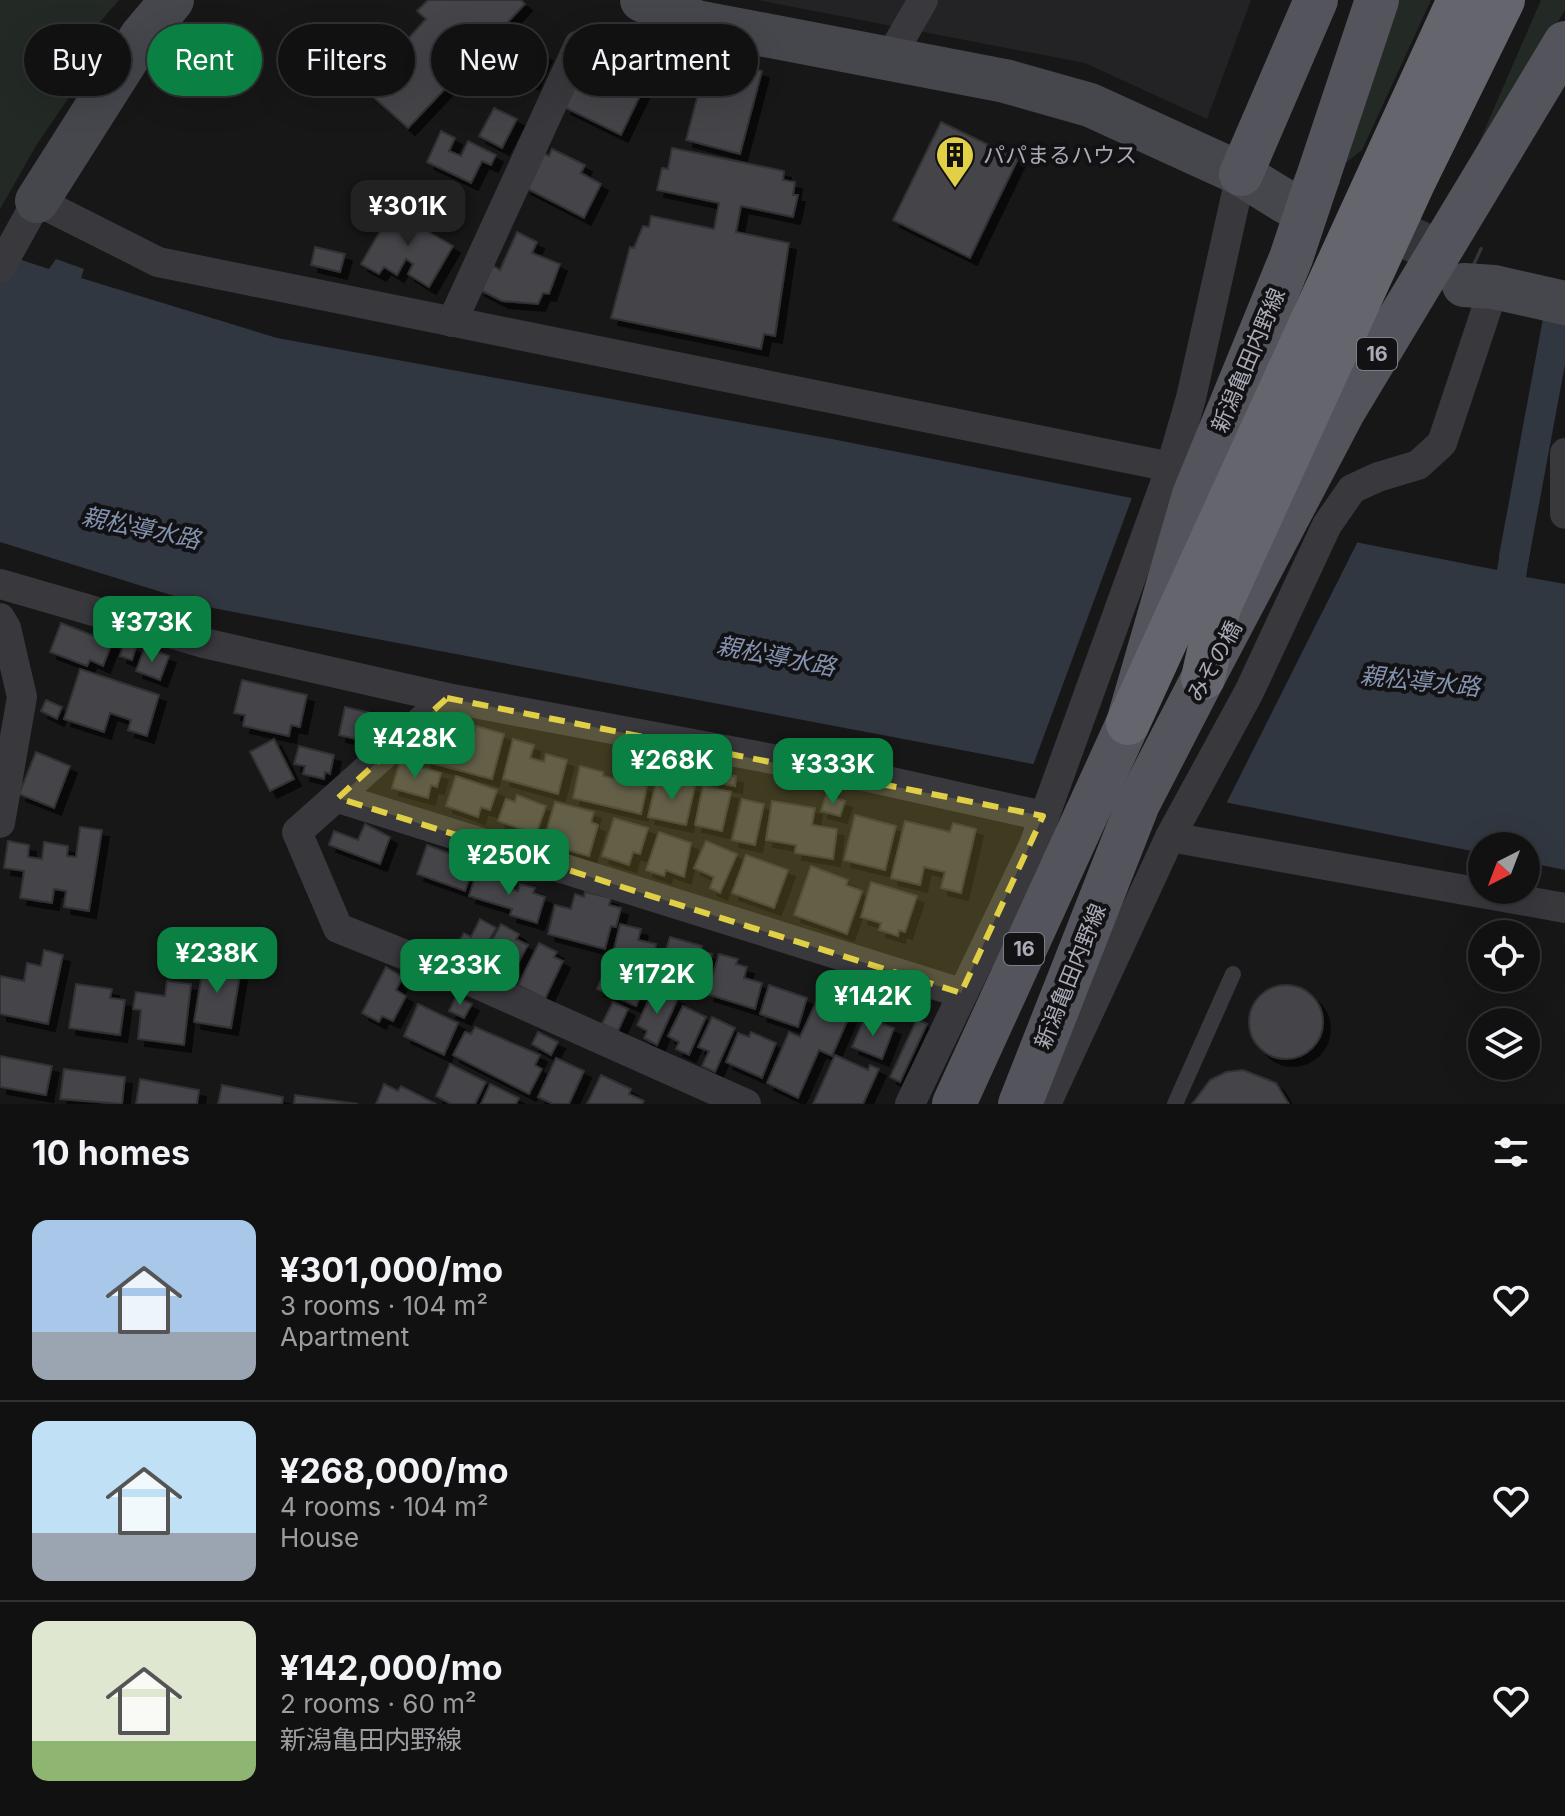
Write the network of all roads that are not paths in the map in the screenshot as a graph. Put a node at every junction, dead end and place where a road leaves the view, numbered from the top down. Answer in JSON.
{"nodes":[{"id":1,"x":172,"y":0,"type":"edge"},
{"id":2,"x":642,"y":0,"type":"edge"},
{"id":3,"x":923,"y":0,"type":"edge"},
{"id":4,"x":1316,"y":0,"type":"edge"},
{"id":5,"x":1377,"y":0,"type":"edge"},
{"id":6,"x":1459,"y":0,"type":"edge"},
{"id":7,"x":1503,"y":0,"type":"edge"},
{"id":8,"x":1565,"y":43,"type":"edge"},
{"id":9,"x":888,"y":61,"type":"junction"},
{"id":10,"x":563,"y":80,"type":"edge"},
{"id":11,"x":1241,"y":174,"type":"junction"},
{"id":12,"x":1288,"y":193,"type":"tunnel mouth"},
{"id":13,"x":37,"y":201,"type":"junction"},
{"id":14,"x":0,"y":268,"type":"edge"},
{"id":15,"x":1477,"y":280,"type":"joint"},
{"id":16,"x":1555,"y":301,"type":"edge"},
{"id":17,"x":452,"y":322,"type":"junction"},
{"id":18,"x":1565,"y":453,"type":"edge"},
{"id":19,"x":1233,"y":501,"type":"junction"},
{"id":20,"x":1565,"y":514,"type":"edge"},
{"id":21,"x":0,"y":584,"type":"edge"},
{"id":22,"x":0,"y":618,"type":"edge"},
{"id":23,"x":1203,"y":678,"type":"joint"},
{"id":24,"x":447,"y":698,"type":"junction"},
{"id":25,"x":1128,"y":723,"type":"joint"},
{"id":26,"x":338,"y":798,"type":"junction"},
{"id":27,"x":1138,"y":804,"type":"joint"},
{"id":28,"x":1043,"y":816,"type":"junction"},
{"id":29,"x":0,"y":823,"type":"edge"},
{"id":30,"x":1176,"y":824,"type":"junction"},
{"id":31,"x":1565,"y":908,"type":"edge"},
{"id":32,"x":1233,"y":974,"type":"dead end"},
{"id":33,"x":961,"y":993,"type":"junction"},
{"id":34,"x":746,"y":1104,"type":"edge"},
{"id":35,"x":910,"y":1104,"type":"edge"},
{"id":36,"x":954,"y":1104,"type":"edge"},
{"id":37,"x":1020,"y":1104,"type":"edge"},
{"id":38,"x":1046,"y":1104,"type":"edge"},
{"id":39,"x":1175,"y":1104,"type":"edge"}],
"edges":[{"from":1,"to":13,"type":"street"},
{"from":2,"to":9,"type":"street"},
{"from":3,"to":9,"type":"street"},
{"from":4,"to":11,"type":"main road"},
{"from":5,"to":19,"type":"main road","name":"新潟亀田内野線"},
{"from":6,"to":19,"type":"highway"},
{"from":7,"to":19,"type":"highway"},
{"from":8,"to":19,"type":"main road","number":"16"},
{"from":9,"to":11,"type":"street"},
{"from":10,"to":17,"type":"street"},
{"from":11,"to":12,"type":"street"},
{"from":11,"to":19,"type":"street"},
{"from":13,"to":14,"type":"street"},
{"from":13,"to":17,"type":"street"},
{"from":15,"to":16,"type":"street"},
{"from":15,"to":19,"type":"street"},
{"from":17,"to":19,"type":"street"},
{"from":18,"to":20,"type":"street"},
{"from":19,"to":23,"type":"highway"},
{"from":19,"to":25,"type":"highway"},
{"from":19,"to":28,"type":"street"},
{"from":19,"to":30,"type":"street"},
{"from":21,"to":24,"type":"street"},
{"from":22,"to":29,"type":"street"},
{"from":23,"to":27,"type":"main road","name":"みその橋","number":"16"},
{"from":24,"to":26,"type":"street"},
{"from":24,"to":28,"type":"street"},
{"from":25,"to":36,"type":"main road","number":"16"},
{"from":26,"to":33,"type":"street"},
{"from":26,"to":34,"type":"street"},
{"from":27,"to":37,"type":"main road","name":"新潟亀田内野線","number":"16"},
{"from":28,"to":33,"type":"street"},
{"from":30,"to":31,"type":"street"},
{"from":30,"to":38,"type":"street"},
{"from":32,"to":39,"type":"lane"},
{"from":33,"to":35,"type":"street"}]}
